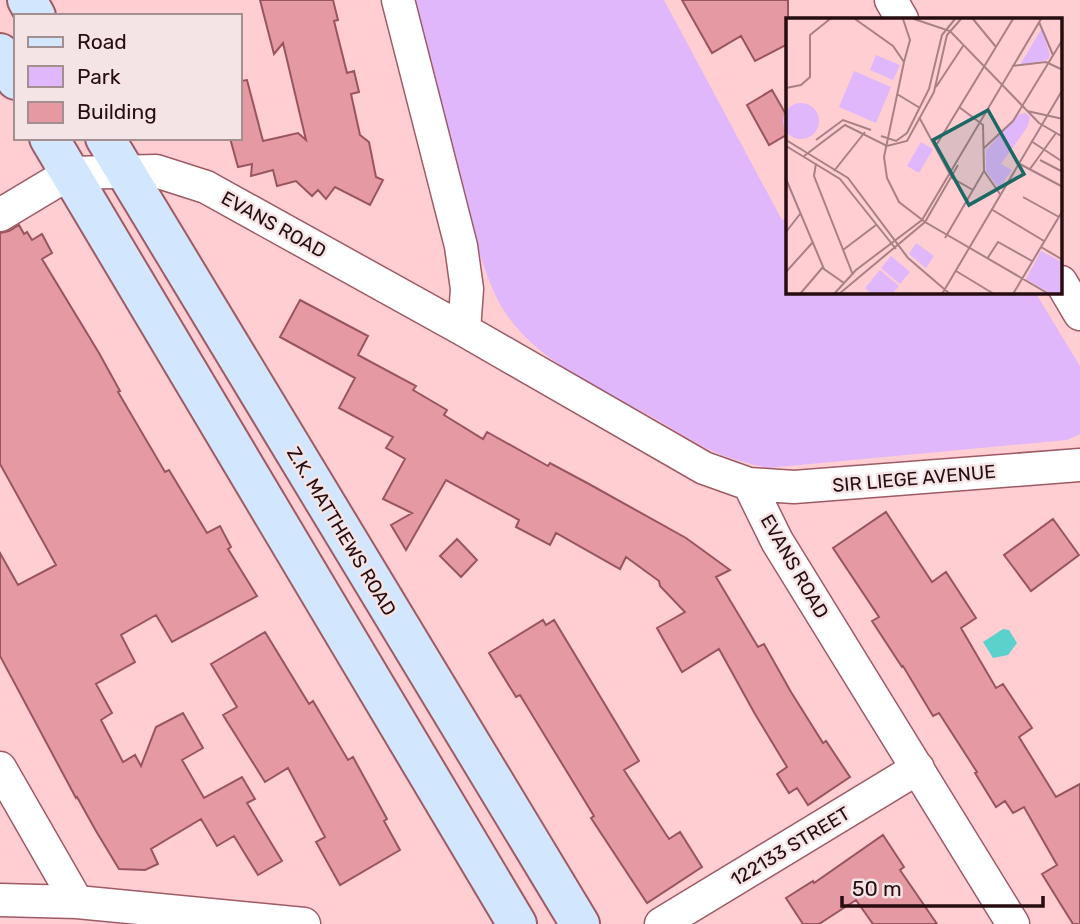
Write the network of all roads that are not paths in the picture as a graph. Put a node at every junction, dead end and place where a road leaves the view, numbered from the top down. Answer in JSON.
{"nodes":[{"id":1,"x":398,"y":0,"type":"edge"},
{"id":2,"x":891,"y":0,"type":"edge"},
{"id":3,"x":901,"y":18,"type":"edge"},
{"id":4,"x":0,"y":53,"type":"edge"},
{"id":5,"x":14,"y":77,"type":"edge"},
{"id":6,"x":50,"y":140,"type":"edge"},
{"id":7,"x":106,"y":140,"type":"edge"},
{"id":8,"x":124,"y":171,"type":"junction"},
{"id":9,"x":70,"y":173,"type":"junction"},
{"id":10,"x":0,"y":215,"type":"edge"},
{"id":11,"x":1062,"y":284,"type":"edge"},
{"id":12,"x":1080,"y":314,"type":"edge"},
{"id":13,"x":464,"y":330,"type":"junction"},
{"id":14,"x":1080,"y":465,"type":"edge"},
{"id":15,"x":749,"y":484,"type":"junction"},
{"id":16,"x":423,"y":666,"type":"junction"},
{"id":17,"x":379,"y":692,"type":"junction"},
{"id":18,"x":0,"y":768,"type":"edge"},
{"id":19,"x":918,"y":768,"type":"junction"},
{"id":20,"x":0,"y":900,"type":"edge"},
{"id":21,"x":77,"y":902,"type":"junction"},
{"id":22,"x":304,"y":924,"type":"edge"},
{"id":23,"x":517,"y":924,"type":"edge"},
{"id":24,"x":579,"y":924,"type":"edge"},
{"id":25,"x":661,"y":924,"type":"edge"},
{"id":26,"x":1013,"y":924,"type":"edge"}],
"edges":[{"from":1,"to":13,"type":"street"},
{"from":2,"to":3,"type":"street"},
{"from":4,"to":5,"type":"street"},
{"from":6,"to":9,"type":"street"},
{"from":7,"to":8,"type":"street","name":"Z.K. MATTHEWS ROAD"},
{"from":8,"to":9,"type":"street","name":"EVANS ROAD"},
{"from":8,"to":13,"type":"street","name":"EVANS ROAD"},
{"from":8,"to":16,"type":"street","name":"Z.K. MATTHEWS ROAD"},
{"from":9,"to":10,"type":"street"},
{"from":9,"to":17,"type":"street"},
{"from":11,"to":12,"type":"street"},
{"from":13,"to":15,"type":"street","name":"EVANS ROAD"},
{"from":14,"to":15,"type":"street","name":"SIR LIEGE AVENUE"},
{"from":15,"to":19,"type":"street","name":"EVANS ROAD"},
{"from":16,"to":17,"type":"street"},
{"from":16,"to":24,"type":"street","name":"Z.K. MATTHEWS ROAD"},
{"from":17,"to":23,"type":"street"},
{"from":18,"to":21,"type":"street"},
{"from":19,"to":25,"type":"street","name":"122133 STREET"},
{"from":19,"to":26,"type":"street","name":"EVANS ROAD"},
{"from":20,"to":21,"type":"street"},
{"from":21,"to":22,"type":"street"}]}
